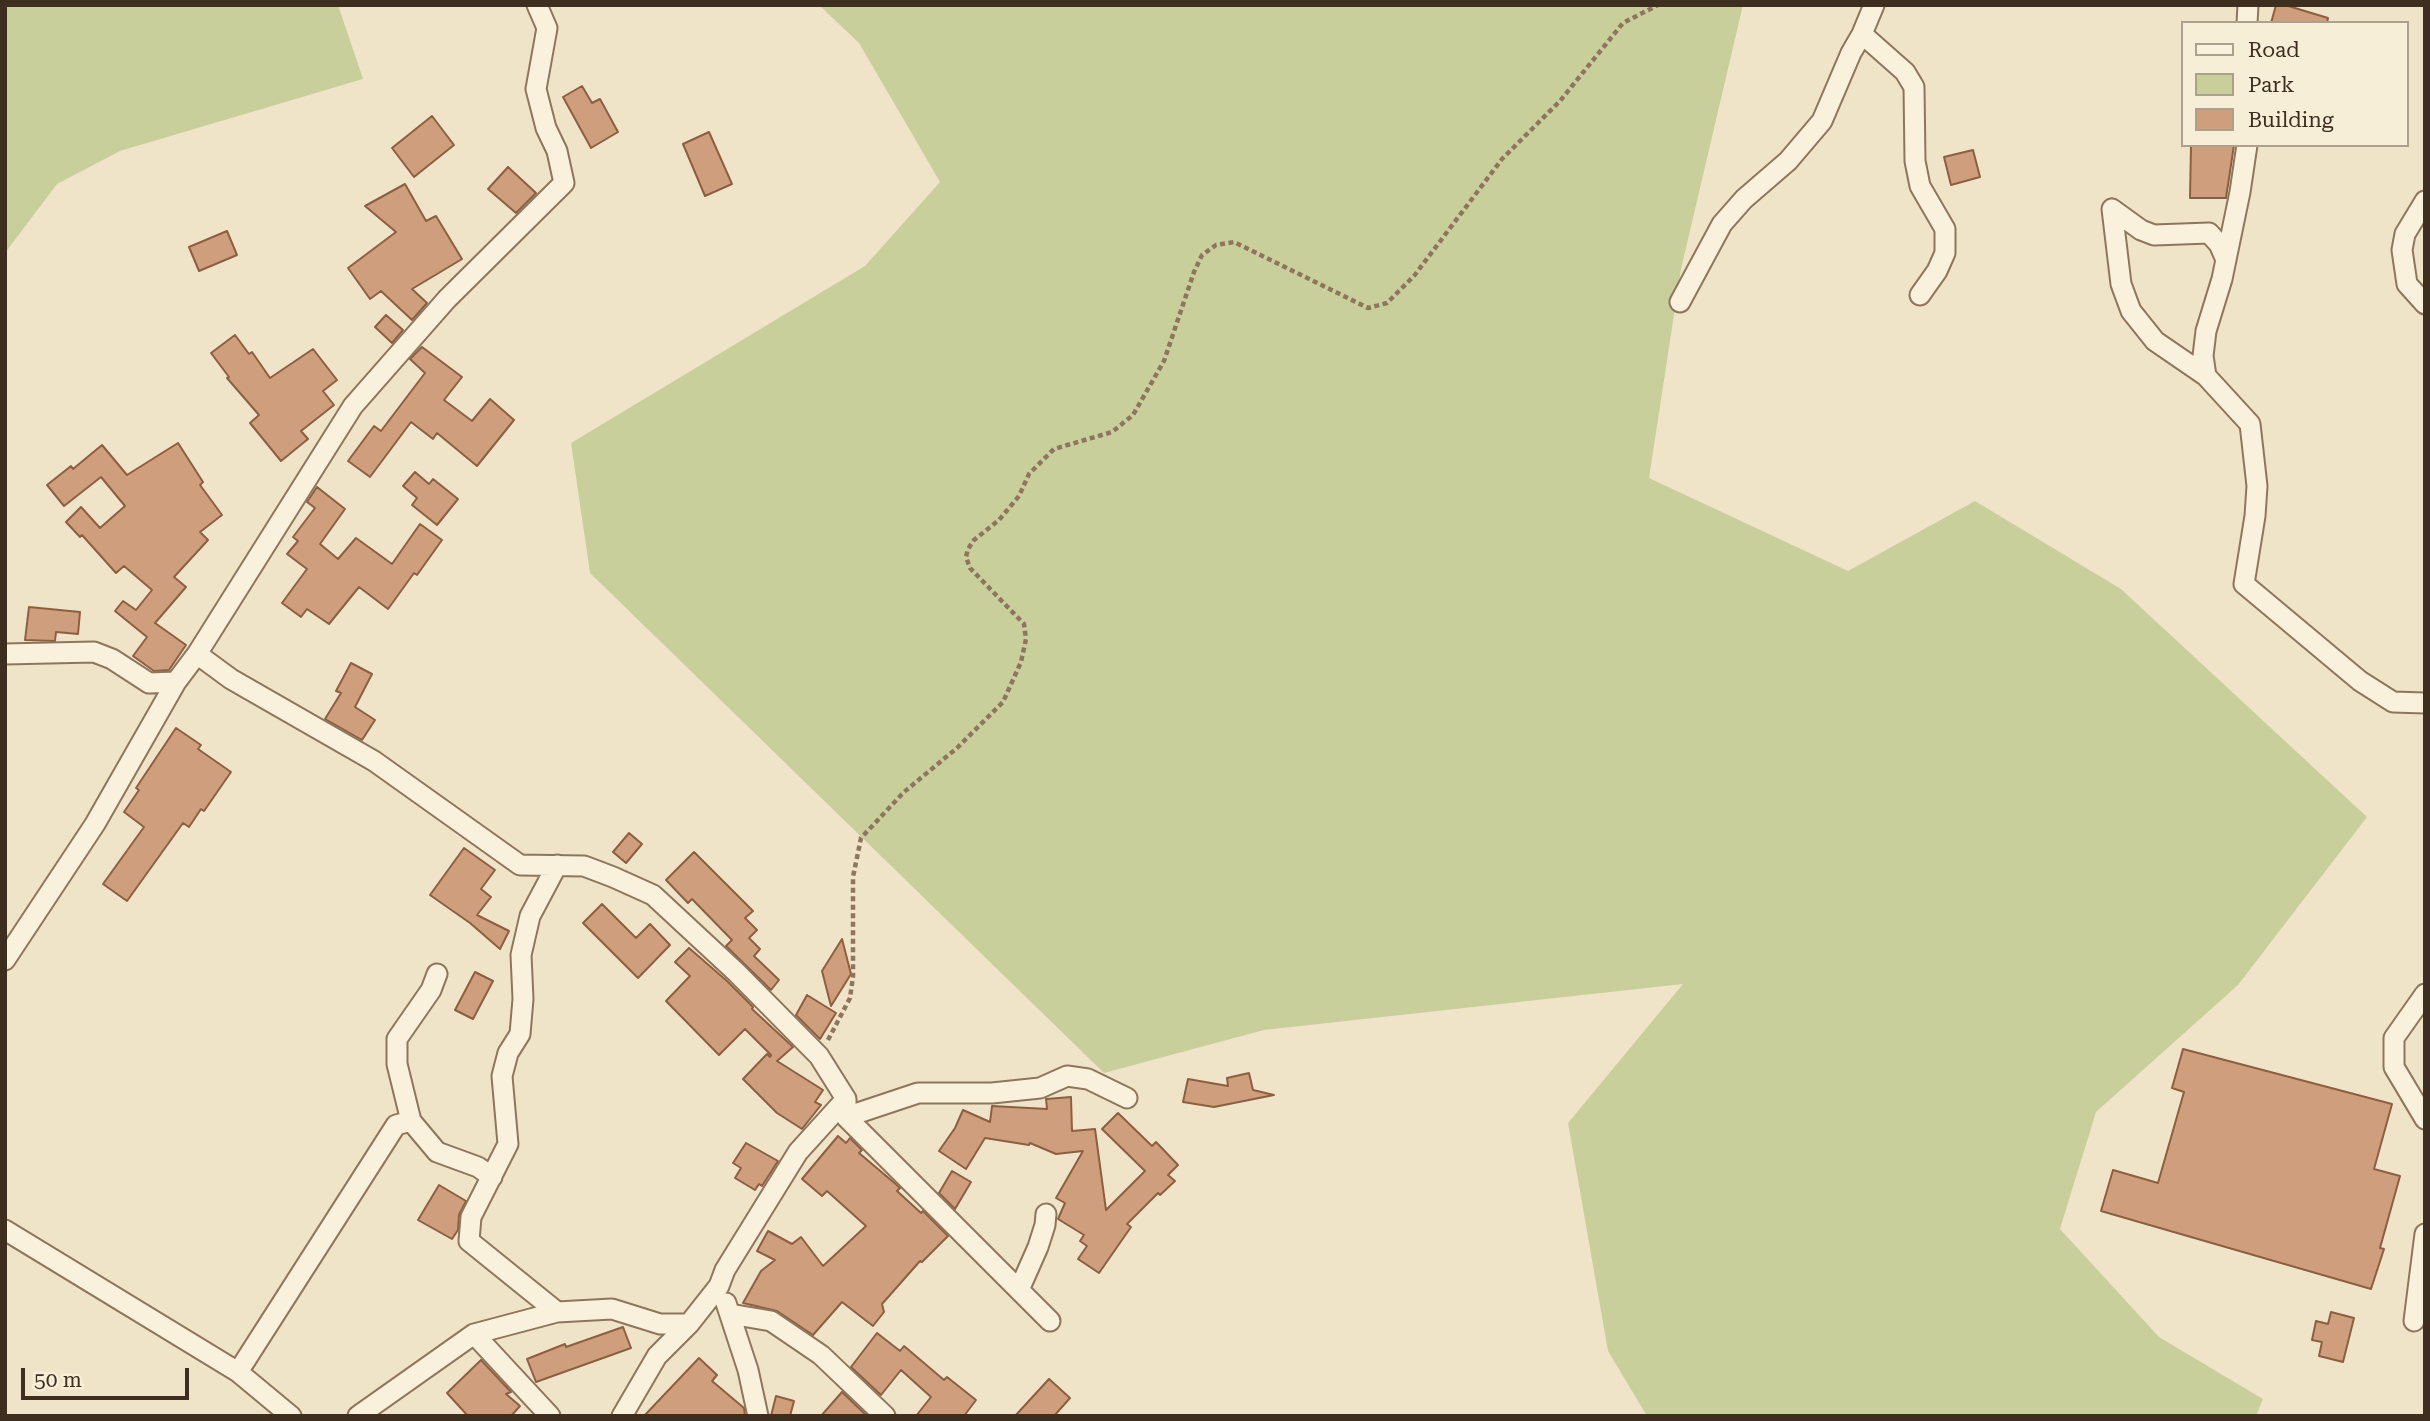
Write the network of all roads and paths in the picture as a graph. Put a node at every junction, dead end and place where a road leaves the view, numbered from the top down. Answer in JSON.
{"nodes":[{"id":1,"x":537,"y":5,"type":"edge"},
{"id":2,"x":1658,"y":5,"type":"edge"},
{"id":3,"x":1874,"y":5,"type":"edge"},
{"id":4,"x":1862,"y":34,"type":"junction"},
{"id":5,"x":2246,"y":147,"type":"edge"},
{"id":6,"x":2425,"y":201,"type":"edge"},
{"id":7,"x":2225,"y":260,"type":"junction"},
{"id":8,"x":1920,"y":295,"type":"dead end"},
{"id":9,"x":1681,"y":302,"type":"dead end"},
{"id":10,"x":2425,"y":304,"type":"edge"},
{"id":11,"x":2206,"y":376,"type":"junction"},
{"id":12,"x":5,"y":654,"type":"edge"},
{"id":13,"x":197,"y":654,"type":"junction"},
{"id":14,"x":176,"y":682,"type":"junction"},
{"id":15,"x":2425,"y":703,"type":"edge"},
{"id":16,"x":557,"y":865,"type":"junction"},
{"id":17,"x":5,"y":960,"type":"edge"},
{"id":18,"x":437,"y":974,"type":"dead end"},
{"id":19,"x":2425,"y":993,"type":"edge"},
{"id":20,"x":819,"y":1056,"type":"junction"},
{"id":21,"x":1127,"y":1098,"type":"dead end"},
{"id":22,"x":846,"y":1108,"type":"junction"},
{"id":23,"x":2425,"y":1119,"type":"edge"},
{"id":24,"x":411,"y":1121,"type":"junction"},
{"id":25,"x":492,"y":1177,"type":"junction"},
{"id":26,"x":1045,"y":1214,"type":"dead end"},
{"id":27,"x":5,"y":1230,"type":"edge"},
{"id":28,"x":2425,"y":1234,"type":"edge"},
{"id":29,"x":719,"y":1286,"type":"junction"},
{"id":30,"x":1019,"y":1290,"type":"junction"},
{"id":31,"x":557,"y":1312,"type":"junction"},
{"id":32,"x":730,"y":1314,"type":"junction"},
{"id":33,"x":1050,"y":1321,"type":"dead end"},
{"id":34,"x":2414,"y":1321,"type":"dead end"},
{"id":35,"x":689,"y":1324,"type":"junction"},
{"id":36,"x":474,"y":1334,"type":"junction"},
{"id":37,"x":238,"y":1372,"type":"junction"},
{"id":38,"x":291,"y":1416,"type":"edge"},
{"id":39,"x":358,"y":1416,"type":"edge"},
{"id":40,"x":550,"y":1416,"type":"edge"},
{"id":41,"x":622,"y":1416,"type":"edge"},
{"id":42,"x":758,"y":1416,"type":"edge"},
{"id":43,"x":886,"y":1416,"type":"edge"}],
"edges":[{"from":1,"to":13,"type":"street"},
{"from":2,"to":20,"type":"path"},
{"from":3,"to":4,"type":"street"},
{"from":4,"to":8,"type":"street"},
{"from":4,"to":9,"type":"street"},
{"from":5,"to":7,"type":"street"},
{"from":6,"to":10,"type":"street"},
{"from":7,"to":11,"type":"street"},
{"from":7,"to":11,"type":"street"},
{"from":11,"to":15,"type":"street"},
{"from":12,"to":14,"type":"street"},
{"from":13,"to":14,"type":"street"},
{"from":13,"to":16,"type":"street"},
{"from":14,"to":17,"type":"street"},
{"from":16,"to":20,"type":"street"},
{"from":16,"to":25,"type":"street"},
{"from":18,"to":24,"type":"street"},
{"from":19,"to":23,"type":"street"},
{"from":20,"to":22,"type":"street"},
{"from":21,"to":22,"type":"street"},
{"from":22,"to":29,"type":"street"},
{"from":22,"to":30,"type":"street"},
{"from":24,"to":25,"type":"street"},
{"from":24,"to":37,"type":"street"},
{"from":25,"to":31,"type":"street"},
{"from":26,"to":30,"type":"street"},
{"from":27,"to":37,"type":"street"},
{"from":28,"to":34,"type":"street"},
{"from":29,"to":32,"type":"street"},
{"from":29,"to":35,"type":"street"},
{"from":30,"to":33,"type":"street"},
{"from":31,"to":35,"type":"street"},
{"from":31,"to":36,"type":"street"},
{"from":32,"to":42,"type":"street"},
{"from":32,"to":43,"type":"street"},
{"from":35,"to":41,"type":"street"},
{"from":36,"to":39,"type":"street"},
{"from":36,"to":40,"type":"street"},
{"from":37,"to":38,"type":"street"}]}
